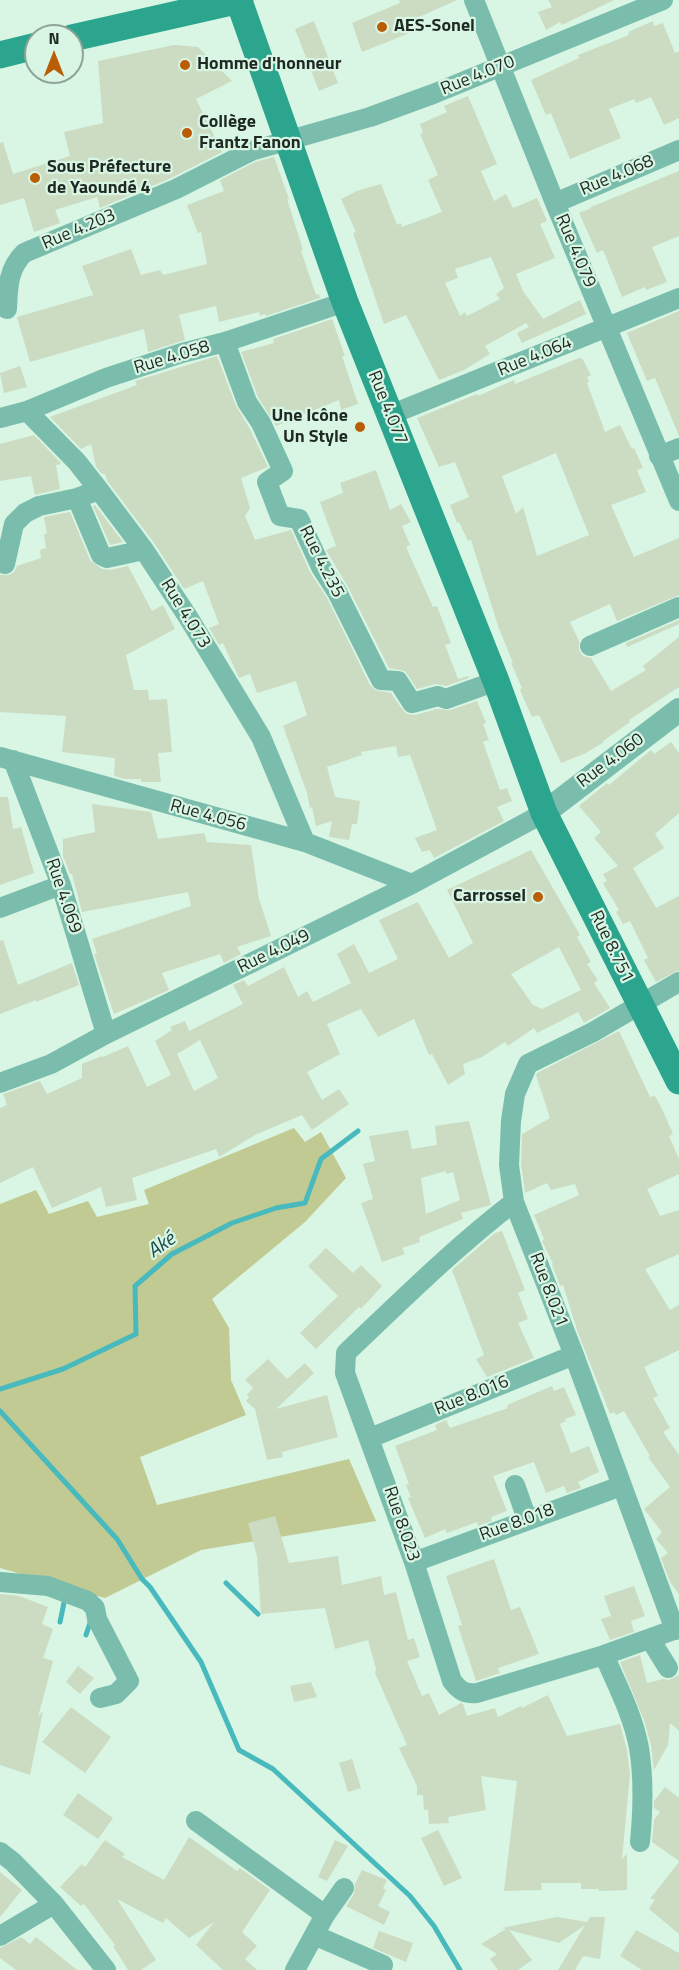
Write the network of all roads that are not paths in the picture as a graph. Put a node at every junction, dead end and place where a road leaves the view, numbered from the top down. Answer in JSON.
{"nodes":[{"id":1,"x":239,"y":0,"type":"edge"},
{"id":2,"x":474,"y":0,"type":"edge"},
{"id":3,"x":663,"y":0,"type":"edge"},
{"id":4,"x":84,"y":35,"type":"edge"},
{"id":5,"x":24,"y":49,"type":"edge"},
{"id":6,"x":0,"y":55,"type":"edge"},
{"id":7,"x":501,"y":67,"type":"junction"},
{"id":8,"x":288,"y":140,"type":"junction"},
{"id":9,"x":679,"y":150,"type":"edge"},
{"id":10,"x":555,"y":203,"type":"junction"},
{"id":11,"x":679,"y":298,"type":"edge"},
{"id":12,"x":345,"y":302,"type":"junction"},
{"id":13,"x":7,"y":309,"type":"dead end"},
{"id":14,"x":607,"y":328,"type":"junction"},
{"id":15,"x":225,"y":342,"type":"junction"},
{"id":16,"x":27,"y":411,"type":"junction"},
{"id":17,"x":390,"y":415,"type":"junction"},
{"id":18,"x":0,"y":418,"type":"edge"},
{"id":19,"x":679,"y":448,"type":"edge"},
{"id":20,"x":659,"y":456,"type":"junction"},
{"id":21,"x":99,"y":490,"type":"junction"},
{"id":22,"x":77,"y":498,"type":"junction"},
{"id":23,"x":679,"y":501,"type":"edge"},
{"id":24,"x":144,"y":549,"type":"junction"},
{"id":25,"x":5,"y":564,"type":"dead end"},
{"id":26,"x":679,"y":607,"type":"edge"},
{"id":27,"x":590,"y":646,"type":"dead end"},
{"id":28,"x":496,"y":681,"type":"junction"},
{"id":29,"x":679,"y":710,"type":"edge"},
{"id":30,"x":6,"y":759,"type":"edge"},
{"id":31,"x":544,"y":813,"type":"junction"},
{"id":32,"x":305,"y":842,"type":"junction"},
{"id":33,"x":412,"y":884,"type":"junction"},
{"id":34,"x":61,"y":885,"type":"junction"},
{"id":35,"x":0,"y":908,"type":"edge"},
{"id":36,"x":679,"y":982,"type":"edge"},
{"id":37,"x":640,"y":1006,"type":"junction"},
{"id":38,"x":106,"y":1034,"type":"junction"},
{"id":39,"x":679,"y":1081,"type":"edge"},
{"id":40,"x":0,"y":1083,"type":"edge"},
{"id":41,"x":514,"y":1202,"type":"junction"},
{"id":42,"x":574,"y":1355,"type":"junction"},
{"id":43,"x":370,"y":1438,"type":"junction"},
{"id":44,"x":515,"y":1485,"type":"dead end"},
{"id":45,"x":621,"y":1486,"type":"junction"},
{"id":46,"x":527,"y":1519,"type":"junction"},
{"id":47,"x":414,"y":1562,"type":"junction"},
{"id":48,"x":0,"y":1582,"type":"edge"},
{"id":49,"x":677,"y":1629,"type":"edge"},
{"id":50,"x":650,"y":1639,"type":"junction"},
{"id":51,"x":604,"y":1655,"type":"junction"},
{"id":52,"x":668,"y":1668,"type":"dead end"},
{"id":53,"x":100,"y":1698,"type":"dead end"},
{"id":54,"x":196,"y":1821,"type":"dead end"},
{"id":55,"x":640,"y":1842,"type":"dead end"},
{"id":56,"x":0,"y":1852,"type":"edge"},
{"id":57,"x":344,"y":1888,"type":"dead end"},
{"id":58,"x":54,"y":1904,"type":"junction"},
{"id":59,"x":325,"y":1915,"type":"junction"},
{"id":60,"x":314,"y":1935,"type":"junction"},
{"id":61,"x":0,"y":1936,"type":"edge"},
{"id":62,"x":383,"y":1965,"type":"dead end"},
{"id":63,"x":106,"y":1970,"type":"edge"},
{"id":64,"x":295,"y":1970,"type":"edge"}],
"edges":[{"from":1,"to":4,"type":"main road"},
{"from":1,"to":8,"type":"main road","name":"Rue 4.077"},
{"from":2,"to":7,"type":"street","name":"Rue 4.079"},
{"from":3,"to":7,"type":"street","name":"Rue 4.070"},
{"from":5,"to":6,"type":"main road"},
{"from":7,"to":8,"type":"street","name":"Rue 4.070"},
{"from":7,"to":10,"type":"street","name":"Rue 4.079"},
{"from":8,"to":12,"type":"main road","name":"Rue 4.077"},
{"from":8,"to":13,"type":"street","name":"Rue 4.203"},
{"from":9,"to":10,"type":"street","name":"Rue 4.068"},
{"from":10,"to":14,"type":"street","name":"Rue 4.079"},
{"from":11,"to":14,"type":"street","name":"Rue 4.064"},
{"from":12,"to":15,"type":"street","name":"Rue 4.058"},
{"from":12,"to":17,"type":"main road","name":"Rue 4.077"},
{"from":14,"to":17,"type":"street","name":"Rue 4.064"},
{"from":14,"to":20,"type":"street","name":"Rue 4.079"},
{"from":15,"to":16,"type":"street","name":"Rue 4.058"},
{"from":15,"to":28,"type":"street","name":"Rue 4.235"},
{"from":16,"to":18,"type":"street","name":"Rue 4.058"},
{"from":16,"to":21,"type":"street","name":"Rue 4.073"},
{"from":17,"to":28,"type":"main road","name":"Rue 4.077"},
{"from":19,"to":20,"type":"street"},
{"from":20,"to":23,"type":"street","name":"Rue 4.079"},
{"from":21,"to":22,"type":"street"},
{"from":21,"to":24,"type":"street","name":"Rue 4.073"},
{"from":22,"to":24,"type":"street"},
{"from":22,"to":25,"type":"street"},
{"from":24,"to":32,"type":"street","name":"Rue 4.073"},
{"from":26,"to":27,"type":"street"},
{"from":28,"to":31,"type":"main road","name":"Rue 4.077"},
{"from":29,"to":31,"type":"street","name":"Rue 4.060"},
{"from":30,"to":32,"type":"street","name":"Rue 4.056"},
{"from":30,"to":34,"type":"street","name":"Rue 4.069"},
{"from":31,"to":33,"type":"street","name":"Rue 4.049"},
{"from":31,"to":37,"type":"main road","name":"Rue 8.751"},
{"from":32,"to":33,"type":"street","name":"Rue 4.056"},
{"from":33,"to":38,"type":"street","name":"Rue 4.049"},
{"from":34,"to":35,"type":"street"},
{"from":34,"to":38,"type":"street","name":"Rue 4.069"},
{"from":36,"to":37,"type":"street","name":"Rue 8.021"},
{"from":37,"to":39,"type":"main road","name":"Rue 8.751"},
{"from":37,"to":41,"type":"street","name":"Rue 8.021"},
{"from":38,"to":40,"type":"street","name":"Rue 4.049"},
{"from":41,"to":42,"type":"street","name":"Rue 8.021"},
{"from":41,"to":43,"type":"street","name":"Rue 8.023"},
{"from":42,"to":43,"type":"street","name":"Rue 8.016"},
{"from":42,"to":45,"type":"street","name":"Rue 8.021"},
{"from":43,"to":47,"type":"street","name":"Rue 8.023"},
{"from":44,"to":46,"type":"street"},
{"from":45,"to":46,"type":"street","name":"Rue 8.018"},
{"from":45,"to":49,"type":"street","name":"Rue 8.021"},
{"from":46,"to":47,"type":"street","name":"Rue 8.018"},
{"from":47,"to":51,"type":"street","name":"Rue 8.023"},
{"from":48,"to":53,"type":"street"},
{"from":49,"to":50,"type":"street","name":"Rue 8.023"},
{"from":50,"to":51,"type":"street","name":"Rue 8.023"},
{"from":50,"to":52,"type":"street"},
{"from":51,"to":55,"type":"street"},
{"from":54,"to":59,"type":"street"},
{"from":56,"to":58,"type":"street"},
{"from":57,"to":59,"type":"street"},
{"from":58,"to":61,"type":"street"},
{"from":58,"to":63,"type":"street"},
{"from":59,"to":60,"type":"street"},
{"from":60,"to":62,"type":"street"},
{"from":60,"to":64,"type":"street"}]}
